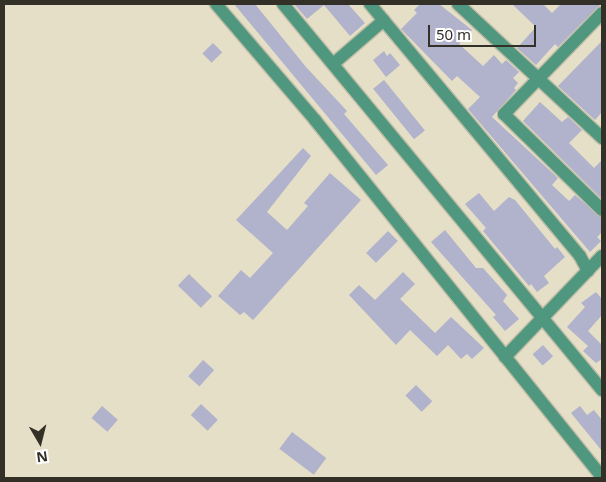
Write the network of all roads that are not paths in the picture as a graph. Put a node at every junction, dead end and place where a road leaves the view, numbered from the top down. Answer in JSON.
{"nodes":[{"id":1,"x":216,"y":4,"type":"edge"},
{"id":2,"x":283,"y":4,"type":"edge"},
{"id":3,"x":370,"y":4,"type":"edge"},
{"id":4,"x":458,"y":4,"type":"edge"},
{"id":5,"x":602,"y":13,"type":"edge"},
{"id":6,"x":384,"y":20,"type":"junction"},
{"id":7,"x":333,"y":64,"type":"junction"},
{"id":8,"x":541,"y":80,"type":"junction"},
{"id":9,"x":601,"y":135,"type":"edge"},
{"id":10,"x":602,"y":210,"type":"edge"},
{"id":11,"x":602,"y":256,"type":"edge"},
{"id":12,"x":588,"y":271,"type":"junction"},
{"id":13,"x":544,"y":318,"type":"junction"},
{"id":14,"x":505,"y":357,"type":"junction"},
{"id":15,"x":601,"y":387,"type":"edge"},
{"id":16,"x":602,"y":477,"type":"edge"}],
"edges":[{"from":1,"to":14,"type":"street"},
{"from":2,"to":7,"type":"street"},
{"from":3,"to":6,"type":"street"},
{"from":4,"to":8,"type":"street"},
{"from":5,"to":8,"type":"street"},
{"from":6,"to":7,"type":"street"},
{"from":6,"to":12,"type":"street"},
{"from":7,"to":13,"type":"street"},
{"from":8,"to":9,"type":"street"},
{"from":8,"to":10,"type":"street"},
{"from":11,"to":12,"type":"street"},
{"from":12,"to":13,"type":"street"},
{"from":13,"to":14,"type":"street"},
{"from":13,"to":15,"type":"street"},
{"from":14,"to":16,"type":"street"}]}
